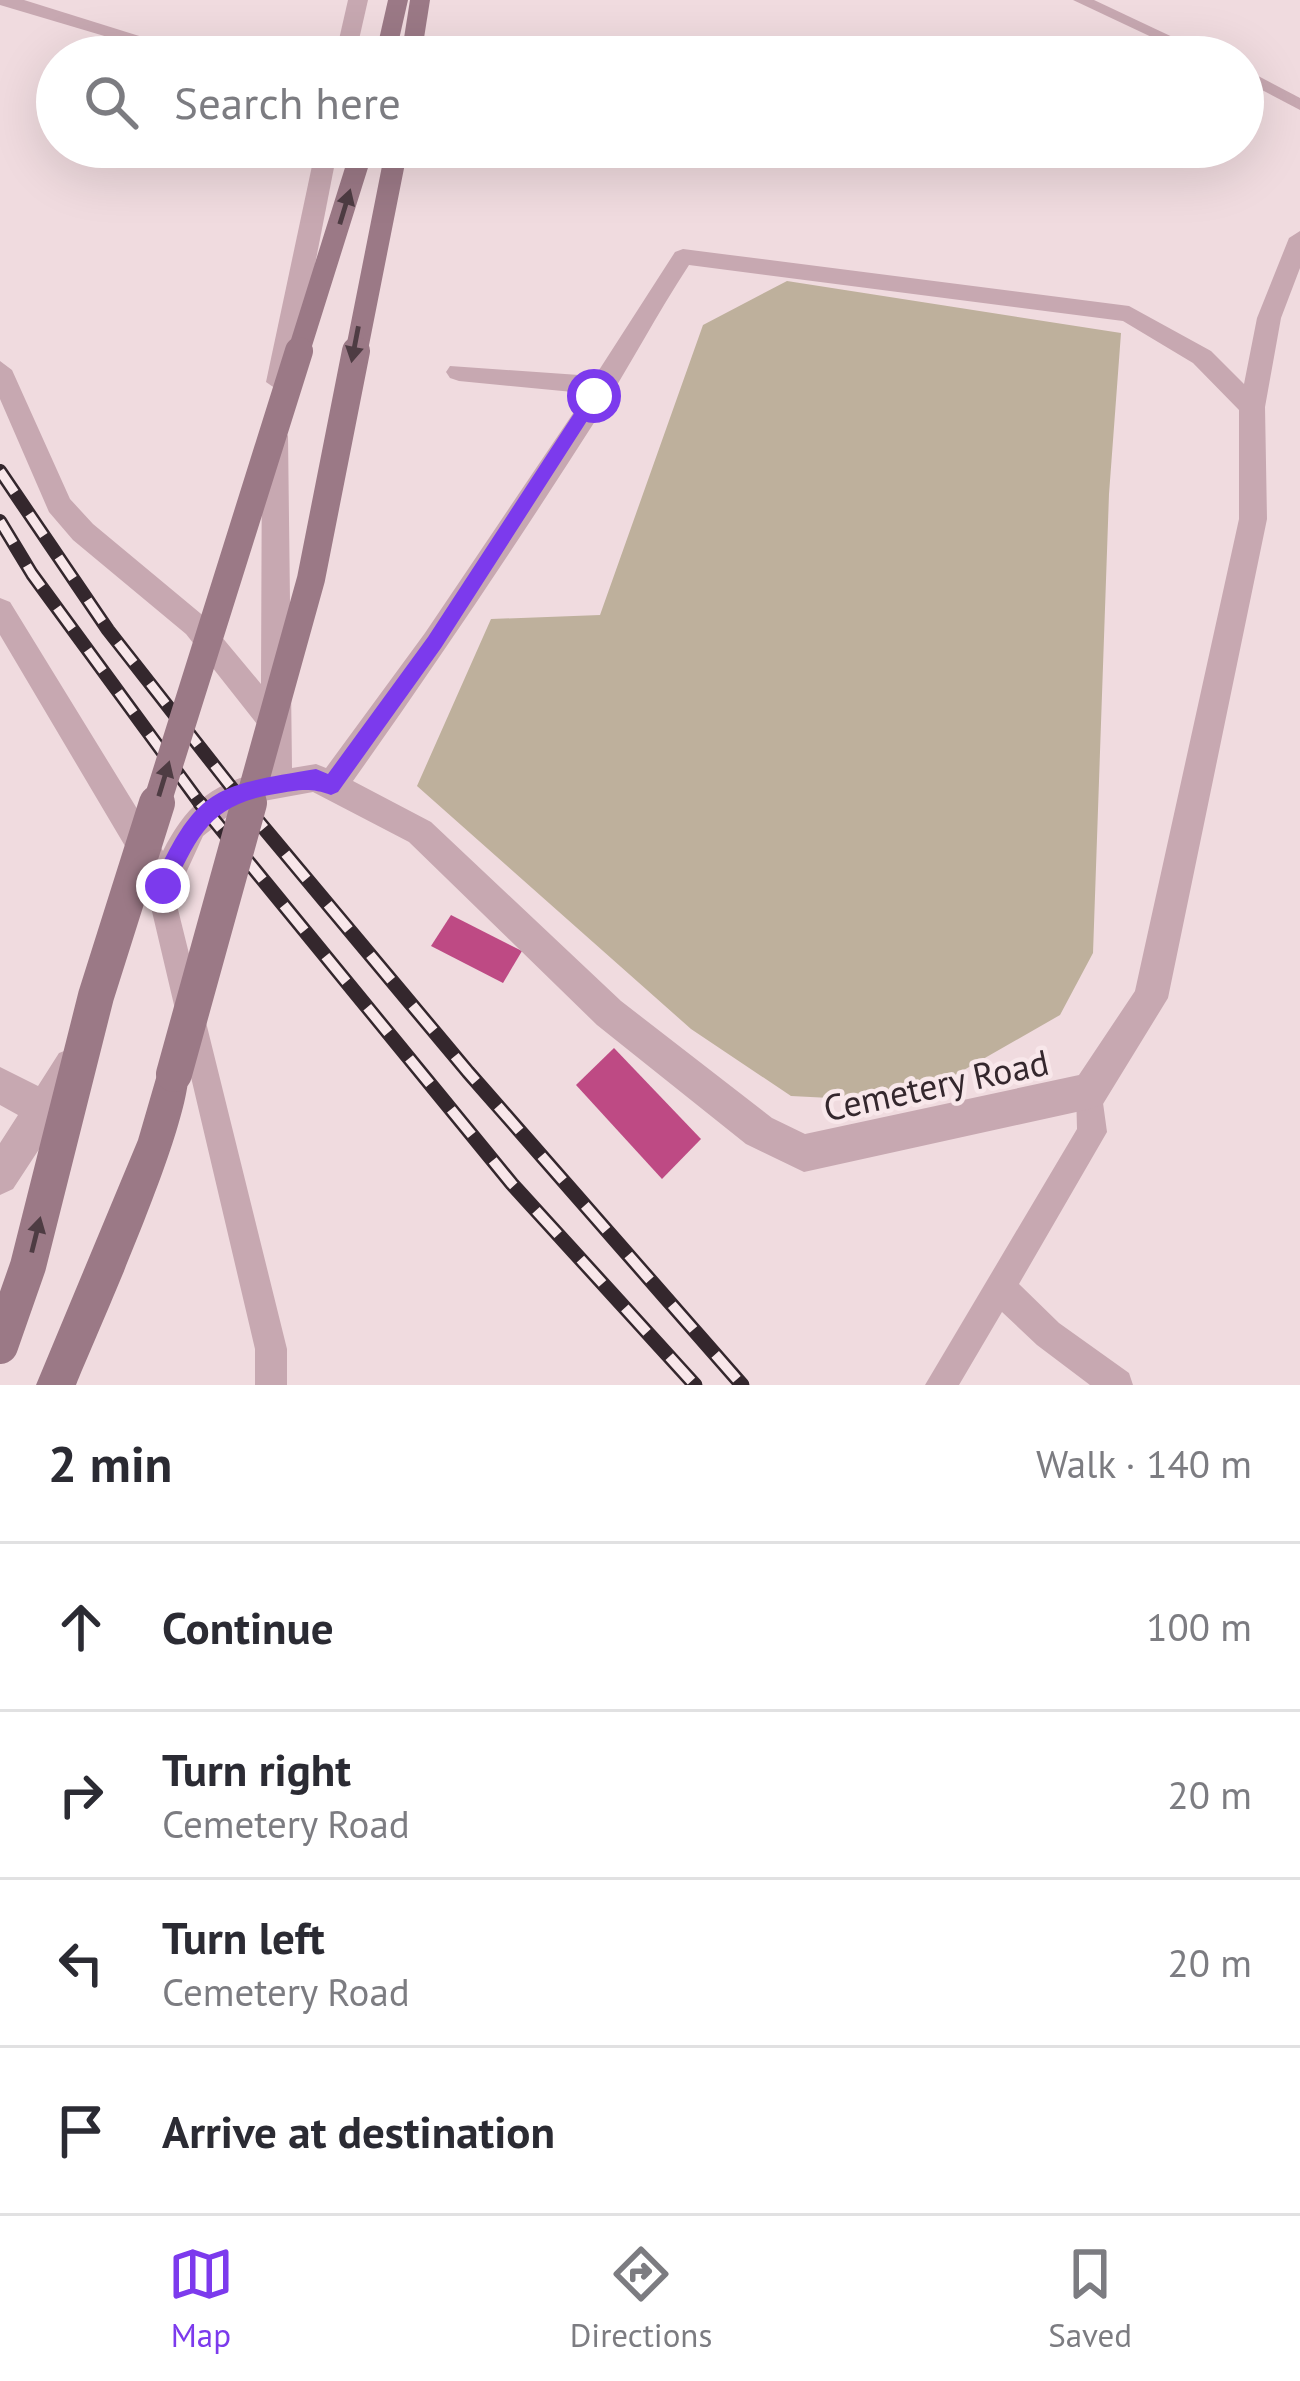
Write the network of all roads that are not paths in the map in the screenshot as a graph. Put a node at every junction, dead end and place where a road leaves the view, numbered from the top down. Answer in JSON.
{"nodes":[{"id":1,"x":3,"y":0,"type":"edge"},
{"id":2,"x":358,"y":0,"type":"edge"},
{"id":3,"x":398,"y":0,"type":"edge"},
{"id":4,"x":420,"y":0,"type":"edge"},
{"id":5,"x":1081,"y":0,"type":"edge"},
{"id":6,"x":125,"y":36,"type":"edge"},
{"id":7,"x":350,"y":36,"type":"edge"},
{"id":8,"x":390,"y":36,"type":"edge"},
{"id":9,"x":414,"y":36,"type":"edge"},
{"id":10,"x":1161,"y":36,"type":"edge"},
{"id":11,"x":1264,"y":85,"type":"edge"},
{"id":12,"x":1300,"y":105,"type":"edge"},
{"id":13,"x":323,"y":168,"type":"edge"},
{"id":14,"x":356,"y":168,"type":"edge"},
{"id":15,"x":393,"y":168,"type":"edge"},
{"id":16,"x":1300,"y":238,"type":"edge"},
{"id":17,"x":0,"y":370,"type":"edge"},
{"id":18,"x":460,"y":372,"type":"dead end"},
{"id":19,"x":594,"y":396,"type":"junction"},
{"id":20,"x":1252,"y":407,"type":"junction"},
{"id":21,"x":0,"y":610,"type":"edge"},
{"id":22,"x":276,"y":724,"type":"junction"},
{"id":23,"x":277,"y":785,"type":"junction"},
{"id":24,"x":331,"y":786,"type":"junction"},
{"id":25,"x":158,"y":873,"type":"junction"},
{"id":26,"x":0,"y":1085,"type":"edge"},
{"id":27,"x":1090,"y":1091,"type":"junction"},
{"id":28,"x":44,"y":1109,"type":"junction"},
{"id":29,"x":0,"y":1176,"type":"edge"},
{"id":30,"x":1000,"y":1287,"type":"junction"},
{"id":31,"x":0,"y":1346,"type":"edge"},
{"id":32,"x":56,"y":1385,"type":"edge"},
{"id":33,"x":271,"y":1385,"type":"edge"},
{"id":34,"x":941,"y":1385,"type":"edge"},
{"id":35,"x":1117,"y":1385,"type":"edge"}],
"edges":[{"from":1,"to":6,"type":"street"},
{"from":2,"to":7,"type":"street"},
{"from":3,"to":8,"type":"street"},
{"from":4,"to":9,"type":"street"},
{"from":5,"to":10,"type":"lane"},
{"from":11,"to":12,"type":"lane"},
{"from":13,"to":22,"type":"street"},
{"from":31,"to":14,"type":"street","one_way":true,"bridge":true},
{"from":15,"to":32,"type":"street","one_way":true,"bridge":true},
{"from":16,"to":20,"type":"street","name":"Cemetery Road"},
{"from":17,"to":22,"type":"street"},
{"from":18,"to":19,"type":"street"},
{"from":19,"to":20,"type":"street"},
{"from":19,"to":24,"type":"street"},
{"from":20,"to":27,"type":"street","name":"Cemetery Road"},
{"from":21,"to":25,"type":"street"},
{"from":22,"to":23,"type":"street"},
{"from":23,"to":24,"type":"street","name":"Cemetery Road"},
{"from":23,"to":25,"type":"street","name":"Cemetery Road"},
{"from":24,"to":27,"type":"street","name":"Cemetery Road"},
{"from":25,"to":28,"type":"street","name":"Cemetery Road"},
{"from":25,"to":33,"type":"lane"},
{"from":26,"to":28,"type":"street"},
{"from":27,"to":30,"type":"lane"},
{"from":28,"to":29,"type":"street","name":"Cemetery Road"},
{"from":30,"to":34,"type":"lane"},
{"from":30,"to":35,"type":"lane"}]}
